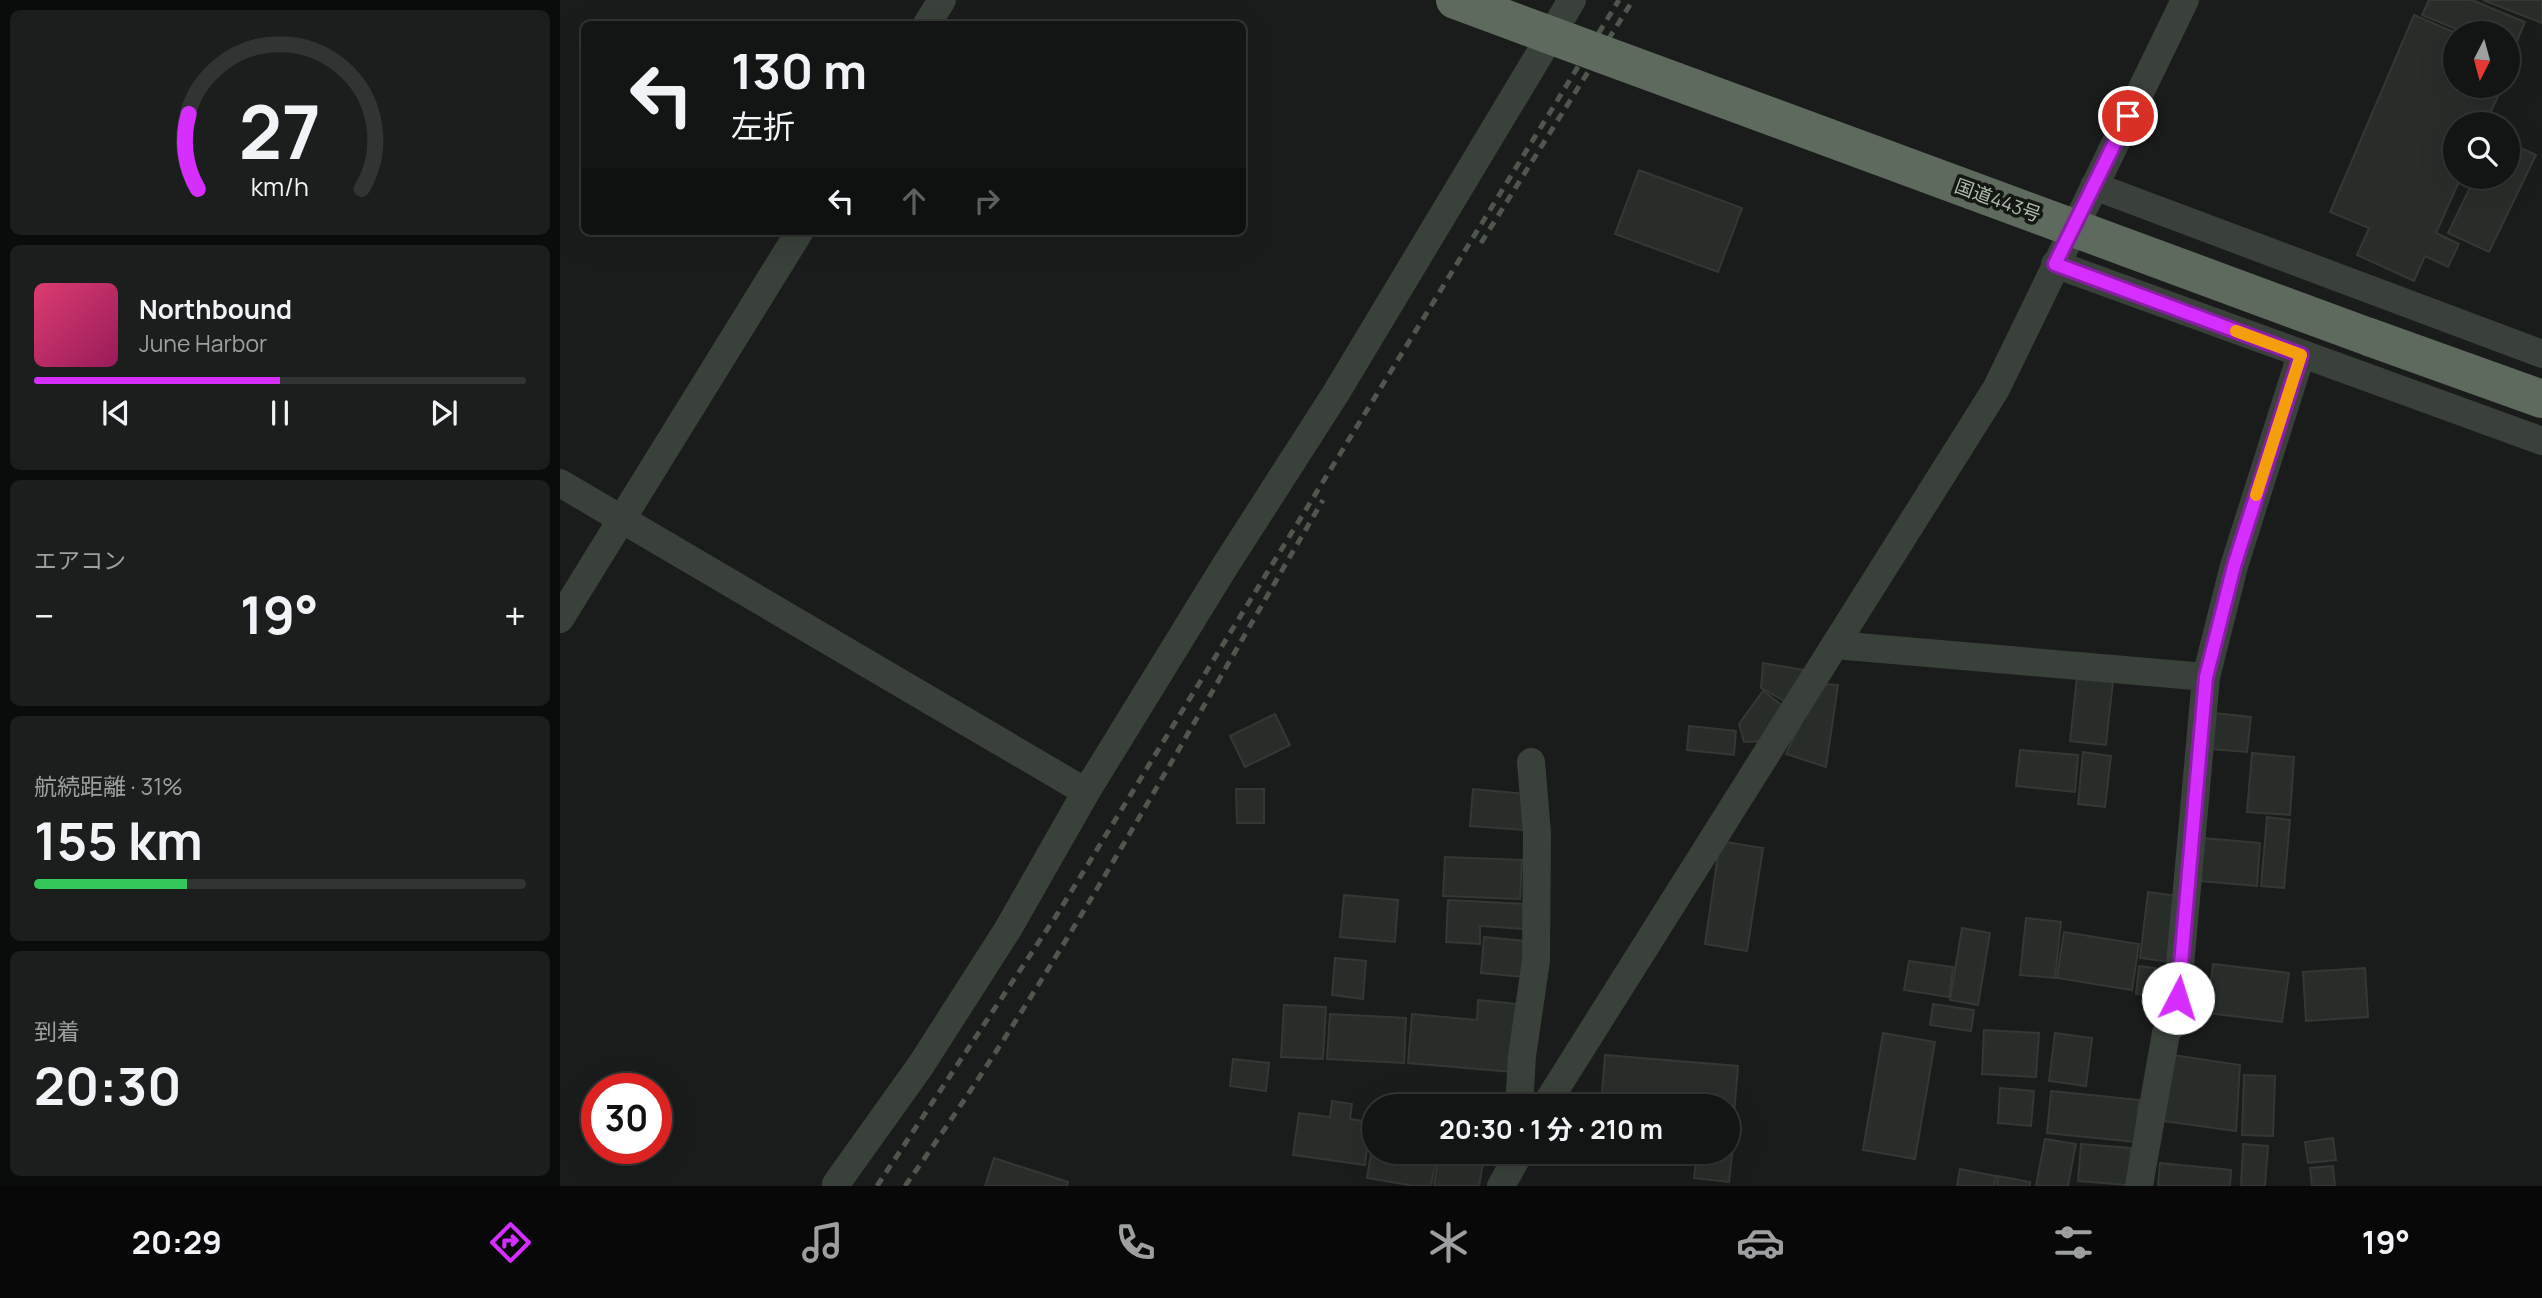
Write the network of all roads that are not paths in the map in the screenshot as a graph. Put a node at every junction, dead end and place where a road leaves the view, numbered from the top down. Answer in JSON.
{"nodes":[{"id":1,"x":942,"y":0,"type":"edge"},
{"id":2,"x":1455,"y":0,"type":"edge"},
{"id":3,"x":1572,"y":0,"type":"edge"},
{"id":4,"x":2185,"y":0,"type":"edge"},
{"id":5,"x":929,"y":21,"type":"edge"},
{"id":6,"x":2094,"y":186,"type":"junction"},
{"id":7,"x":798,"y":235,"type":"edge"},
{"id":8,"x":2055,"y":264,"type":"junction"},
{"id":9,"x":2542,"y":354,"type":"edge"},
{"id":10,"x":2301,"y":355,"type":"junction"},
{"id":11,"x":2542,"y":399,"type":"edge"},
{"id":12,"x":2542,"y":442,"type":"edge"},
{"id":13,"x":560,"y":483,"type":"edge"},
{"id":14,"x":621,"y":520,"type":"junction"},
{"id":15,"x":560,"y":619,"type":"edge"},
{"id":16,"x":1835,"y":645,"type":"junction"},
{"id":17,"x":2206,"y":677,"type":"junction"},
{"id":18,"x":1531,"y":762,"type":"dead end"},
{"id":19,"x":1086,"y":792,"type":"junction"},
{"id":20,"x":1520,"y":1094,"type":"edge"},
{"id":21,"x":1553,"y":1094,"type":"edge"},
{"id":22,"x":1513,"y":1164,"type":"edge"},
{"id":23,"x":836,"y":1185,"type":"edge"},
{"id":24,"x":1501,"y":1186,"type":"edge"},
{"id":25,"x":2139,"y":1186,"type":"edge"}],
"edges":[{"from":1,"to":5,"type":"street"},
{"from":2,"to":11,"type":"highway","name":"国道443号","bridge":true},
{"from":3,"to":19,"type":"street"},
{"from":4,"to":6,"type":"street"},
{"from":6,"to":8,"type":"street"},
{"from":6,"to":9,"type":"street"},
{"from":7,"to":14,"type":"street"},
{"from":8,"to":10,"type":"street"},
{"from":8,"to":16,"type":"street"},
{"from":10,"to":12,"type":"street"},
{"from":10,"to":17,"type":"street"},
{"from":13,"to":14,"type":"street"},
{"from":14,"to":15,"type":"street"},
{"from":14,"to":19,"type":"street"},
{"from":16,"to":17,"type":"street"},
{"from":16,"to":21,"type":"street"},
{"from":17,"to":25,"type":"street"},
{"from":18,"to":20,"type":"street"},
{"from":19,"to":23,"type":"street"},
{"from":22,"to":24,"type":"street"}]}
